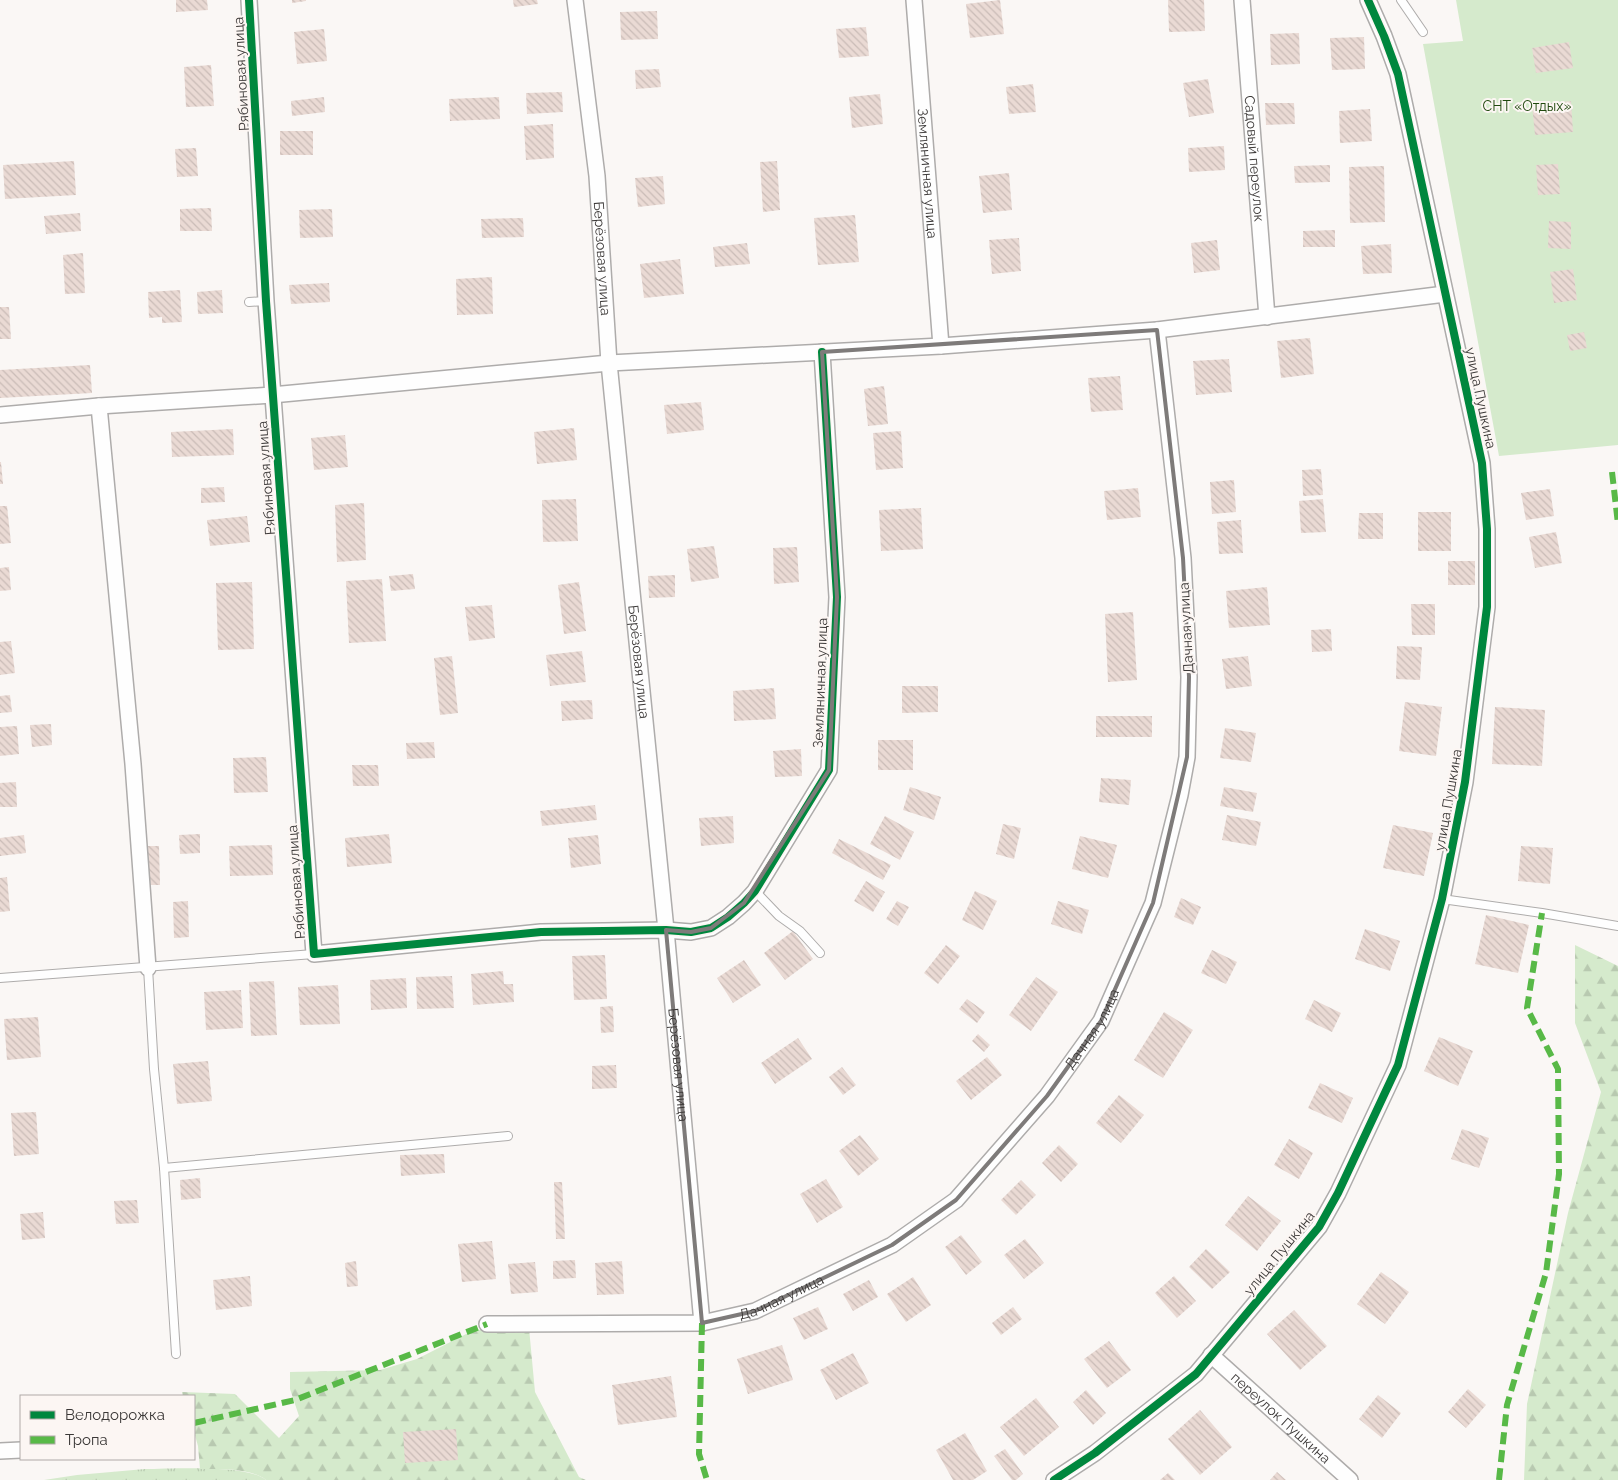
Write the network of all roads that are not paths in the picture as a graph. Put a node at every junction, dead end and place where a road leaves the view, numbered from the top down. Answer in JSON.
{"nodes":[{"id":1,"x":249,"y":0,"type":"edge"},
{"id":2,"x":575,"y":0,"type":"edge"},
{"id":3,"x":914,"y":0,"type":"edge"},
{"id":4,"x":1242,"y":0,"type":"edge"},
{"id":5,"x":1368,"y":0,"type":"edge"},
{"id":6,"x":1402,"y":0,"type":"edge"},
{"id":7,"x":1423,"y":32,"type":"dead end"},
{"id":8,"x":1445,"y":294,"type":"junction"},
{"id":9,"x":266,"y":301,"type":"junction"},
{"id":10,"x":249,"y":302,"type":"dead end"},
{"id":11,"x":1267,"y":317,"type":"junction"},
{"id":12,"x":1158,"y":330,"type":"junction"},
{"id":13,"x":941,"y":346,"type":"junction"},
{"id":14,"x":822,"y":352,"type":"junction"},
{"id":15,"x":609,"y":363,"type":"junction"},
{"id":16,"x":272,"y":395,"type":"junction"},
{"id":17,"x":99,"y":406,"type":"junction"},
{"id":18,"x":0,"y":415,"type":"edge"},
{"id":19,"x":755,"y":891,"type":"junction"},
{"id":20,"x":1442,"y":899,"type":"junction"},
{"id":21,"x":1618,"y":926,"type":"edge"},
{"id":22,"x":666,"y":930,"type":"junction"},
{"id":23,"x":820,"y":953,"type":"dead end"},
{"id":24,"x":314,"y":954,"type":"junction"},
{"id":25,"x":148,"y":968,"type":"junction"},
{"id":26,"x":0,"y":978,"type":"edge"},
{"id":27,"x":508,"y":1136,"type":"dead end"},
{"id":28,"x":164,"y":1168,"type":"junction"},
{"id":29,"x":702,"y":1323,"type":"junction"},
{"id":30,"x":487,"y":1324,"type":"dead end"},
{"id":31,"x":176,"y":1354,"type":"dead end"},
{"id":32,"x":1212,"y":1355,"type":"junction"},
{"id":33,"x":20,"y":1450,"type":"edge"},
{"id":34,"x":0,"y":1451,"type":"edge"},
{"id":35,"x":1054,"y":1480,"type":"edge"},
{"id":36,"x":1350,"y":1480,"type":"edge"}],
"edges":[{"from":1,"to":9,"type":"street","name":"Рябиновая улица"},
{"from":2,"to":15,"type":"street","name":"Берёзовая улица"},
{"from":3,"to":13,"type":"street","name":"Земляничная улица"},
{"from":4,"to":11,"type":"street","name":"Садовый переулок"},
{"from":5,"to":8,"type":"street","name":"улица Пушкина"},
{"from":6,"to":7,"type":"lane"},
{"from":8,"to":11,"type":"street"},
{"from":8,"to":20,"type":"street","name":"улица Пушкина"},
{"from":9,"to":10,"type":"lane"},
{"from":9,"to":16,"type":"street","name":"Рябиновая улица"},
{"from":11,"to":12,"type":"street"},
{"from":12,"to":13,"type":"street"},
{"from":12,"to":29,"type":"street","name":"Дачная улица"},
{"from":13,"to":14,"type":"street"},
{"from":14,"to":15,"type":"street"},
{"from":14,"to":19,"type":"street","name":"Земляничная улица"},
{"from":15,"to":16,"type":"street"},
{"from":15,"to":22,"type":"street","name":"Берёзовая улица"},
{"from":16,"to":17,"type":"street"},
{"from":16,"to":24,"type":"street","name":"Рябиновая улица"},
{"from":17,"to":18,"type":"street"},
{"from":17,"to":25,"type":"street"},
{"from":19,"to":22,"type":"street","name":"Земляничная улица"},
{"from":19,"to":23,"type":"lane"},
{"from":20,"to":21,"type":"lane"},
{"from":20,"to":32,"type":"street","name":"улица Пушкина"},
{"from":22,"to":24,"type":"street","name":"Земляничная улица"},
{"from":22,"to":29,"type":"street","name":"Берёзовая улица"},
{"from":24,"to":25,"type":"lane"},
{"from":25,"to":26,"type":"lane"},
{"from":25,"to":28,"type":"lane"},
{"from":27,"to":28,"type":"lane"},
{"from":28,"to":31,"type":"lane"},
{"from":29,"to":30,"type":"street","name":"Дачная улица"},
{"from":32,"to":35,"type":"street","name":"улица Пушкина"},
{"from":32,"to":36,"type":"street","name":"переулок Пушкина"},
{"from":33,"to":34,"type":"street"}]}
